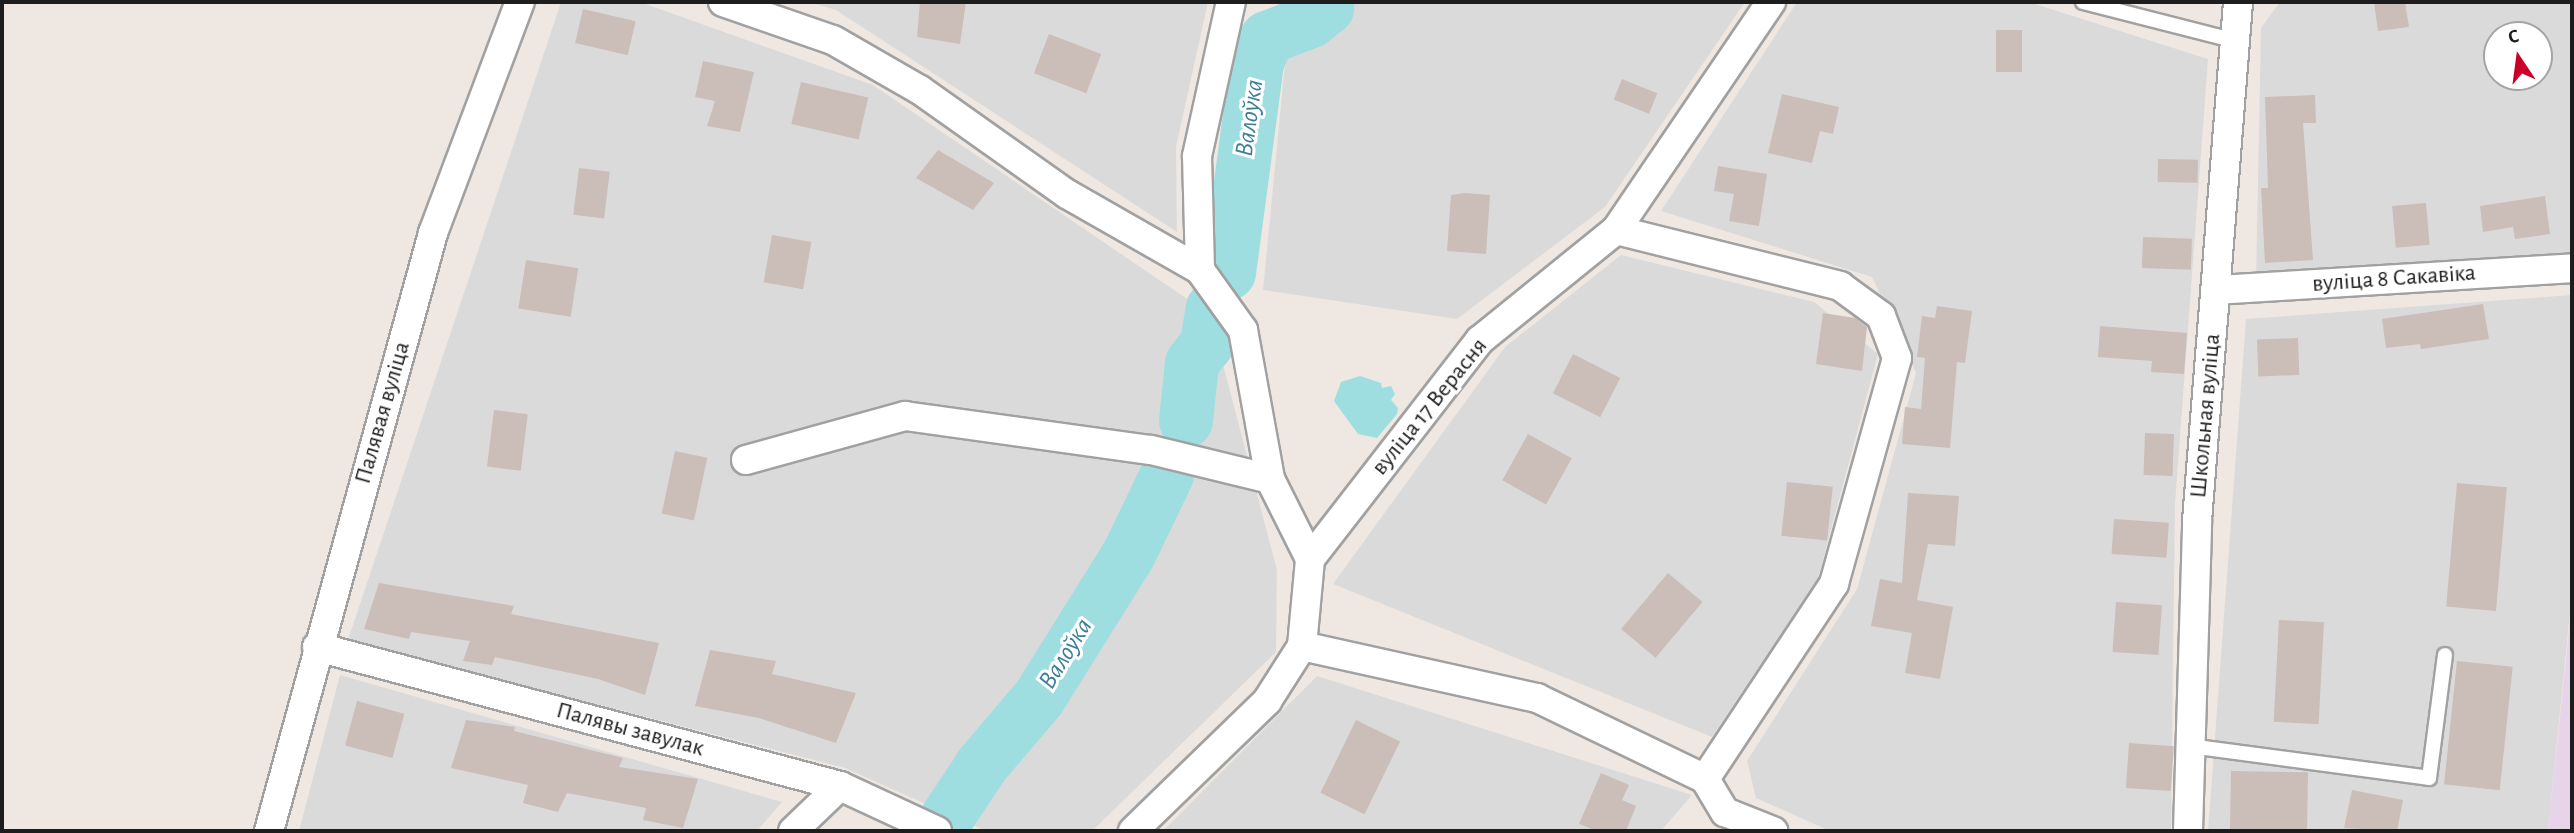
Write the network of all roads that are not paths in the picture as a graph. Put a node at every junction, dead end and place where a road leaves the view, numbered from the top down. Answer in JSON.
{"nodes":[{"id":1,"x":520,"y":2,"type":"edge"},
{"id":2,"x":723,"y":2,"type":"edge"},
{"id":3,"x":1231,"y":2,"type":"edge"},
{"id":4,"x":1771,"y":2,"type":"edge"},
{"id":5,"x":2083,"y":2,"type":"edge"},
{"id":6,"x":2238,"y":2,"type":"edge"},
{"id":7,"x":2236,"y":41,"type":"junction"},
{"id":8,"x":1616,"y":230,"type":"junction"},
{"id":9,"x":2572,"y":268,"type":"edge"},
{"id":10,"x":1200,"y":270,"type":"junction"},
{"id":11,"x":2216,"y":290,"type":"junction"},
{"id":12,"x":746,"y":460,"type":"dead end"},
{"id":13,"x":1270,"y":479,"type":"junction"},
{"id":14,"x":1310,"y":559,"type":"junction"},
{"id":15,"x":1302,"y":646,"type":"junction"},
{"id":16,"x":317,"y":647,"type":"junction"},
{"id":17,"x":2445,"y":655,"type":"dead end"},
{"id":18,"x":2190,"y":746,"type":"junction"},
{"id":19,"x":1705,"y":779,"type":"junction"},
{"id":20,"x":841,"y":786,"type":"junction"},
{"id":21,"x":1717,"y":822,"type":"edge"},
{"id":22,"x":269,"y":831,"type":"edge"},
{"id":23,"x":793,"y":831,"type":"edge"},
{"id":24,"x":937,"y":831,"type":"edge"},
{"id":25,"x":1133,"y":831,"type":"edge"},
{"id":26,"x":1773,"y":831,"type":"edge"},
{"id":27,"x":2188,"y":831,"type":"edge"}],
"edges":[{"from":1,"to":16,"type":"street","name":"Палявая вуліца"},
{"from":2,"to":10,"type":"street"},
{"from":3,"to":10,"type":"street"},
{"from":4,"to":8,"type":"street","name":"вуліца 17 Верасня"},
{"from":5,"to":7,"type":"lane"},
{"from":6,"to":7,"type":"street","name":"Школьная вуліца"},
{"from":7,"to":11,"type":"street","name":"Школьная вуліца"},
{"from":8,"to":14,"type":"street","name":"вуліца 17 Верасня"},
{"from":8,"to":19,"type":"street"},
{"from":9,"to":11,"type":"street","name":"вуліца 8 Сакавіка"},
{"from":10,"to":13,"type":"street"},
{"from":11,"to":18,"type":"street","name":"Школьная вуліца"},
{"from":12,"to":13,"type":"street"},
{"from":13,"to":14,"type":"street"},
{"from":14,"to":15,"type":"street"},
{"from":15,"to":19,"type":"street"},
{"from":15,"to":25,"type":"street"},
{"from":16,"to":20,"type":"street","name":"Палявы завулак"},
{"from":16,"to":22,"type":"street","name":"Палявая вуліца"},
{"from":17,"to":18,"type":"lane"},
{"from":18,"to":27,"type":"street","name":"Школьная вуліца"},
{"from":19,"to":21,"type":"street"},
{"from":20,"to":23,"type":"street"},
{"from":20,"to":24,"type":"street","name":"Палявы завулак"},
{"from":21,"to":26,"type":"street"}]}
